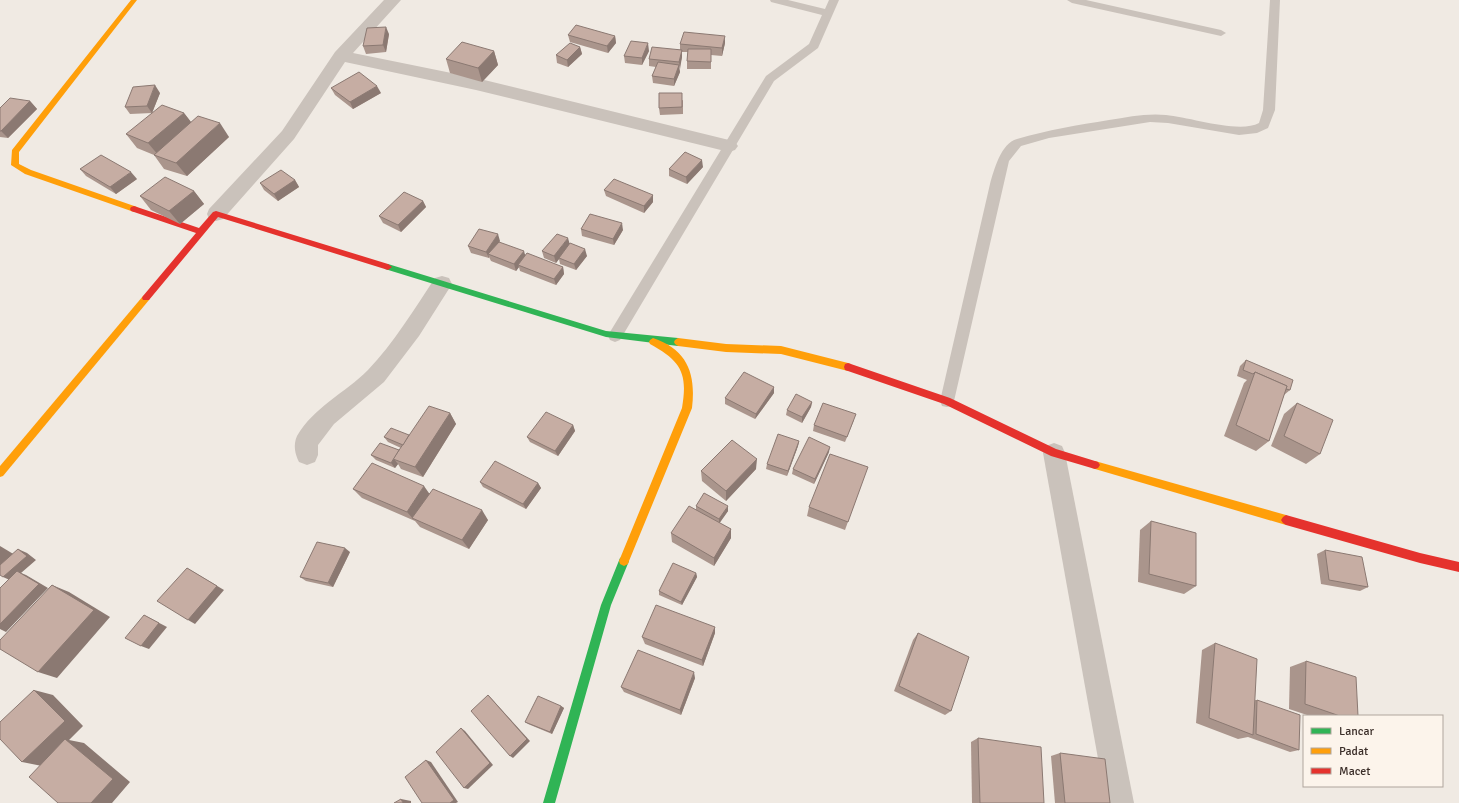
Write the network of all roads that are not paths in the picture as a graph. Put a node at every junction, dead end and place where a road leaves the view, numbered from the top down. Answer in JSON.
{"nodes":[{"id":1,"x":134,"y":0,"type":"edge"},
{"id":2,"x":393,"y":0,"type":"edge"},
{"id":3,"x":775,"y":0,"type":"edge"},
{"id":4,"x":834,"y":0,"type":"edge"},
{"id":5,"x":1072,"y":0,"type":"edge"},
{"id":6,"x":1275,"y":0,"type":"edge"},
{"id":7,"x":828,"y":13,"type":"junction"},
{"id":8,"x":1221,"y":33,"type":"dead end"},
{"id":9,"x":341,"y":56,"type":"junction"},
{"id":10,"x":729,"y":146,"type":"junction"},
{"id":11,"x":216,"y":214,"type":"junction"},
{"id":12,"x":201,"y":232,"type":"junction"},
{"id":13,"x":442,"y":284,"type":"junction"},
{"id":14,"x":615,"y":336,"type":"junction"},
{"id":15,"x":649,"y":340,"type":"junction"},
{"id":16,"x":947,"y":401,"type":"junction"},
{"id":17,"x":1054,"y":453,"type":"junction"},
{"id":18,"x":307,"y":455,"type":"dead end"},
{"id":19,"x":0,"y":473,"type":"edge"},
{"id":20,"x":1459,"y":566,"type":"edge"},
{"id":21,"x":549,"y":803,"type":"edge"},
{"id":22,"x":1120,"y":803,"type":"edge"}],
"edges":[{"from":1,"to":12,"type":"street"},
{"from":2,"to":9,"type":"street"},
{"from":3,"to":7,"type":"lane"},
{"from":4,"to":7,"type":"lane"},
{"from":5,"to":8,"type":"lane"},
{"from":6,"to":16,"type":"lane"},
{"from":7,"to":10,"type":"lane"},
{"from":9,"to":10,"type":"street"},
{"from":9,"to":11,"type":"street"},
{"from":10,"to":14,"type":"lane"},
{"from":11,"to":12,"type":"street"},
{"from":11,"to":13,"type":"street"},
{"from":12,"to":19,"type":"street"},
{"from":13,"to":14,"type":"street"},
{"from":13,"to":18,"type":"street"},
{"from":14,"to":15,"type":"street"},
{"from":15,"to":16,"type":"street"},
{"from":15,"to":21,"type":"street"},
{"from":16,"to":17,"type":"street"},
{"from":17,"to":20,"type":"street"},
{"from":17,"to":22,"type":"street"}]}
